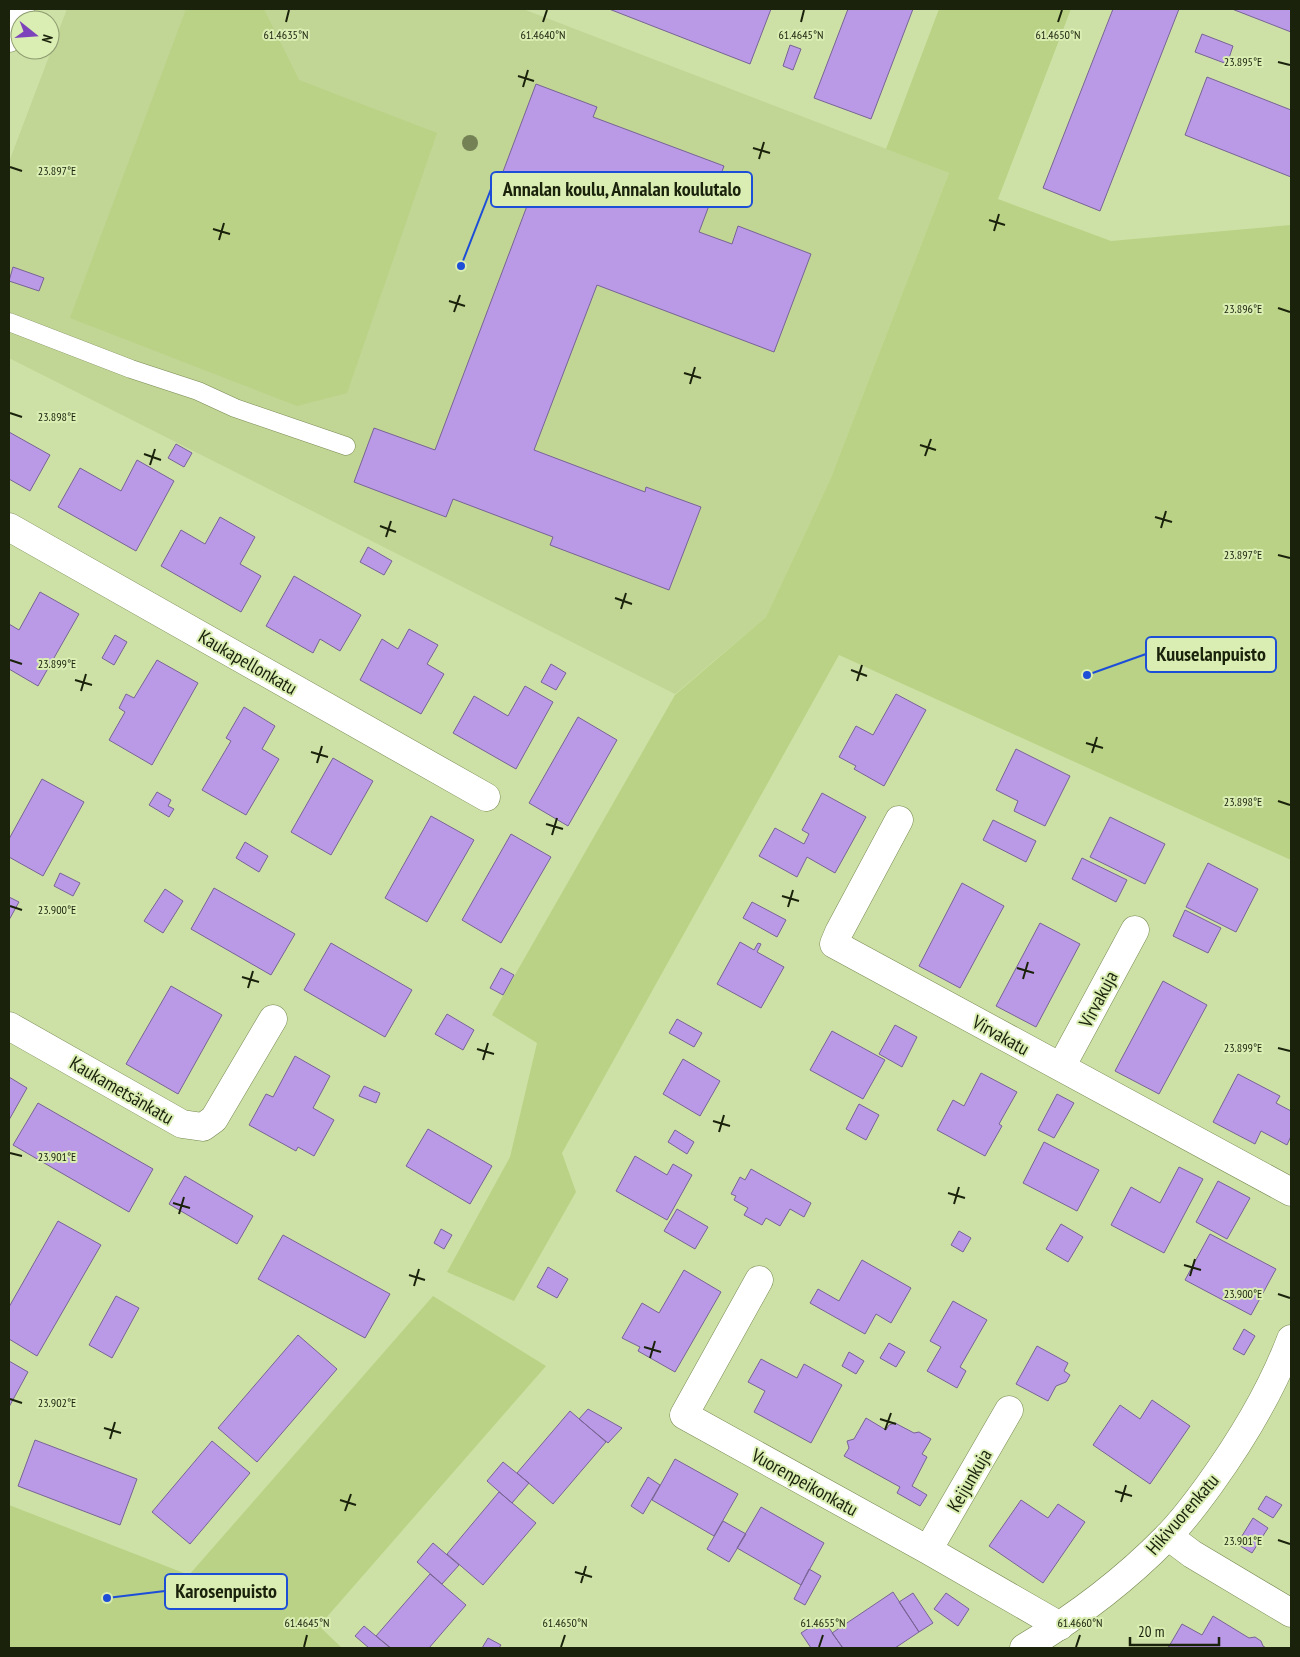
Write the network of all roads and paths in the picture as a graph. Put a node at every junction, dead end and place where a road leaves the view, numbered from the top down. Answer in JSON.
{"nodes":[{"id":1,"x":20,"y":9,"type":"edge"},
{"id":2,"x":9,"y":38,"type":"edge"},
{"id":3,"x":9,"y":322,"type":"edge"},
{"id":4,"x":346,"y":446,"type":"dead end"},
{"id":5,"x":9,"y":526,"type":"edge"},
{"id":6,"x":486,"y":797,"type":"dead end"},
{"id":7,"x":899,"y":820,"type":"dead end"},
{"id":8,"x":1135,"y":930,"type":"dead end"},
{"id":9,"x":273,"y":1019,"type":"dead end"},
{"id":10,"x":9,"y":1026,"type":"edge"},
{"id":11,"x":1061,"y":1067,"type":"junction"},
{"id":12,"x":1291,"y":1192,"type":"edge"},
{"id":13,"x":760,"y":1280,"type":"dead end"},
{"id":14,"x":1291,"y":1339,"type":"edge"},
{"id":15,"x":1009,"y":1410,"type":"dead end"},
{"id":16,"x":1168,"y":1536,"type":"junction"},
{"id":17,"x":928,"y":1550,"type":"junction"},
{"id":18,"x":1291,"y":1613,"type":"edge"},
{"id":19,"x":1060,"y":1626,"type":"junction"},
{"id":20,"x":1024,"y":1648,"type":"edge"}],
"edges":[{"from":1,"to":2,"type":"street"},
{"from":3,"to":4,"type":"lane"},
{"from":5,"to":6,"type":"street","name":"Kaukapellonkatu"},
{"from":7,"to":11,"type":"street","name":"Virvakatu"},
{"from":8,"to":11,"type":"street","name":"Virvakuja"},
{"from":9,"to":10,"type":"street","name":"Kaukametsänkatu"},
{"from":11,"to":12,"type":"street","name":"Virvakatu"},
{"from":13,"to":17,"type":"street","name":"Vuorenpeikonkatu"},
{"from":14,"to":16,"type":"street","name":"Hikivuorenkatu"},
{"from":15,"to":17,"type":"street","name":"Keijunkuja"},
{"from":16,"to":18,"type":"street"},
{"from":16,"to":19,"type":"street","name":"Hikivuorenkatu"},
{"from":17,"to":19,"type":"street","name":"Vuorenpeikonkatu"},
{"from":19,"to":20,"type":"street","name":"Hikivuorenkatu"}]}
